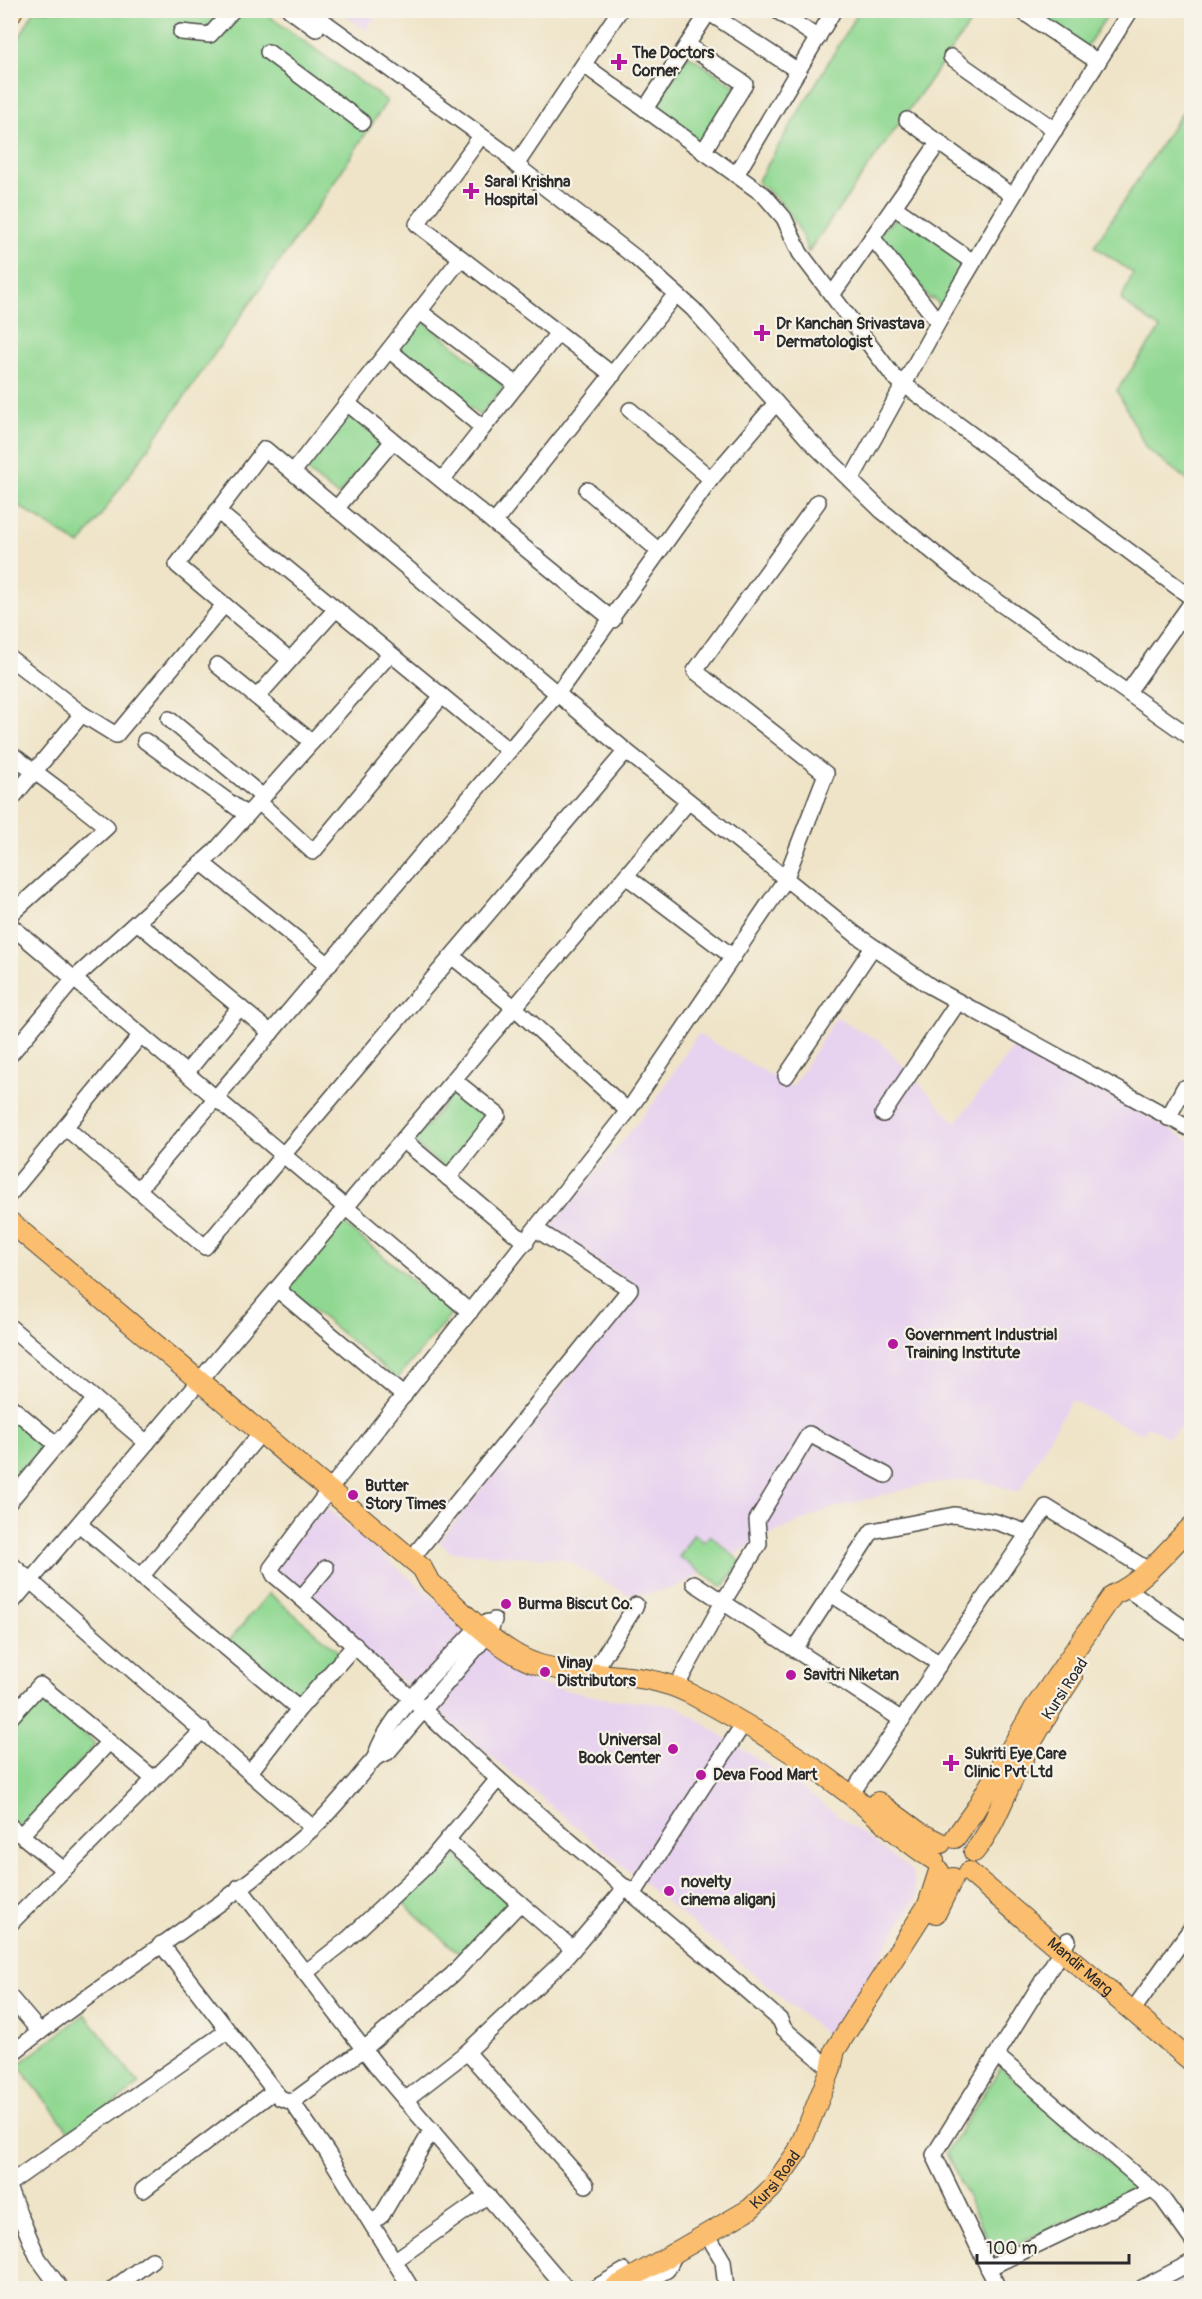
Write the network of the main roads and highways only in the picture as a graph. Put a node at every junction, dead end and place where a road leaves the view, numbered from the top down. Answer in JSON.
{"nodes":[{"id":1,"x":13,"y":10,"type":"edge"},
{"id":2,"x":10,"y":15,"type":"edge"},
{"id":3,"x":10,"y":1222,"type":"edge"},
{"id":4,"x":1191,"y":1526,"type":"edge"},
{"id":5,"x":488,"y":1626,"type":"junction"},
{"id":6,"x":679,"y":1683,"type":"junction"},
{"id":7,"x":955,"y":1859,"type":"junction"},
{"id":8,"x":1136,"y":2006,"type":"junction"},
{"id":9,"x":1191,"y":2048,"type":"edge"},
{"id":10,"x":1191,"y":2062,"type":"edge"},
{"id":11,"x":614,"y":2289,"type":"edge"}],
"edges":[{"from":1,"to":2,"type":"main road"},
{"from":3,"to":5,"type":"main road"},
{"from":4,"to":7,"type":"main road","name":"Kursi Road"},
{"from":5,"to":6,"type":"main road"},
{"from":5,"to":6,"type":"main road"},
{"from":6,"to":7,"type":"main road"},
{"from":6,"to":7,"type":"main road"},
{"from":7,"to":8,"type":"main road"},
{"from":7,"to":11,"type":"main road","name":"Kursi Road"},
{"from":8,"to":9,"type":"main road"},
{"from":8,"to":10,"type":"main road"}]}
